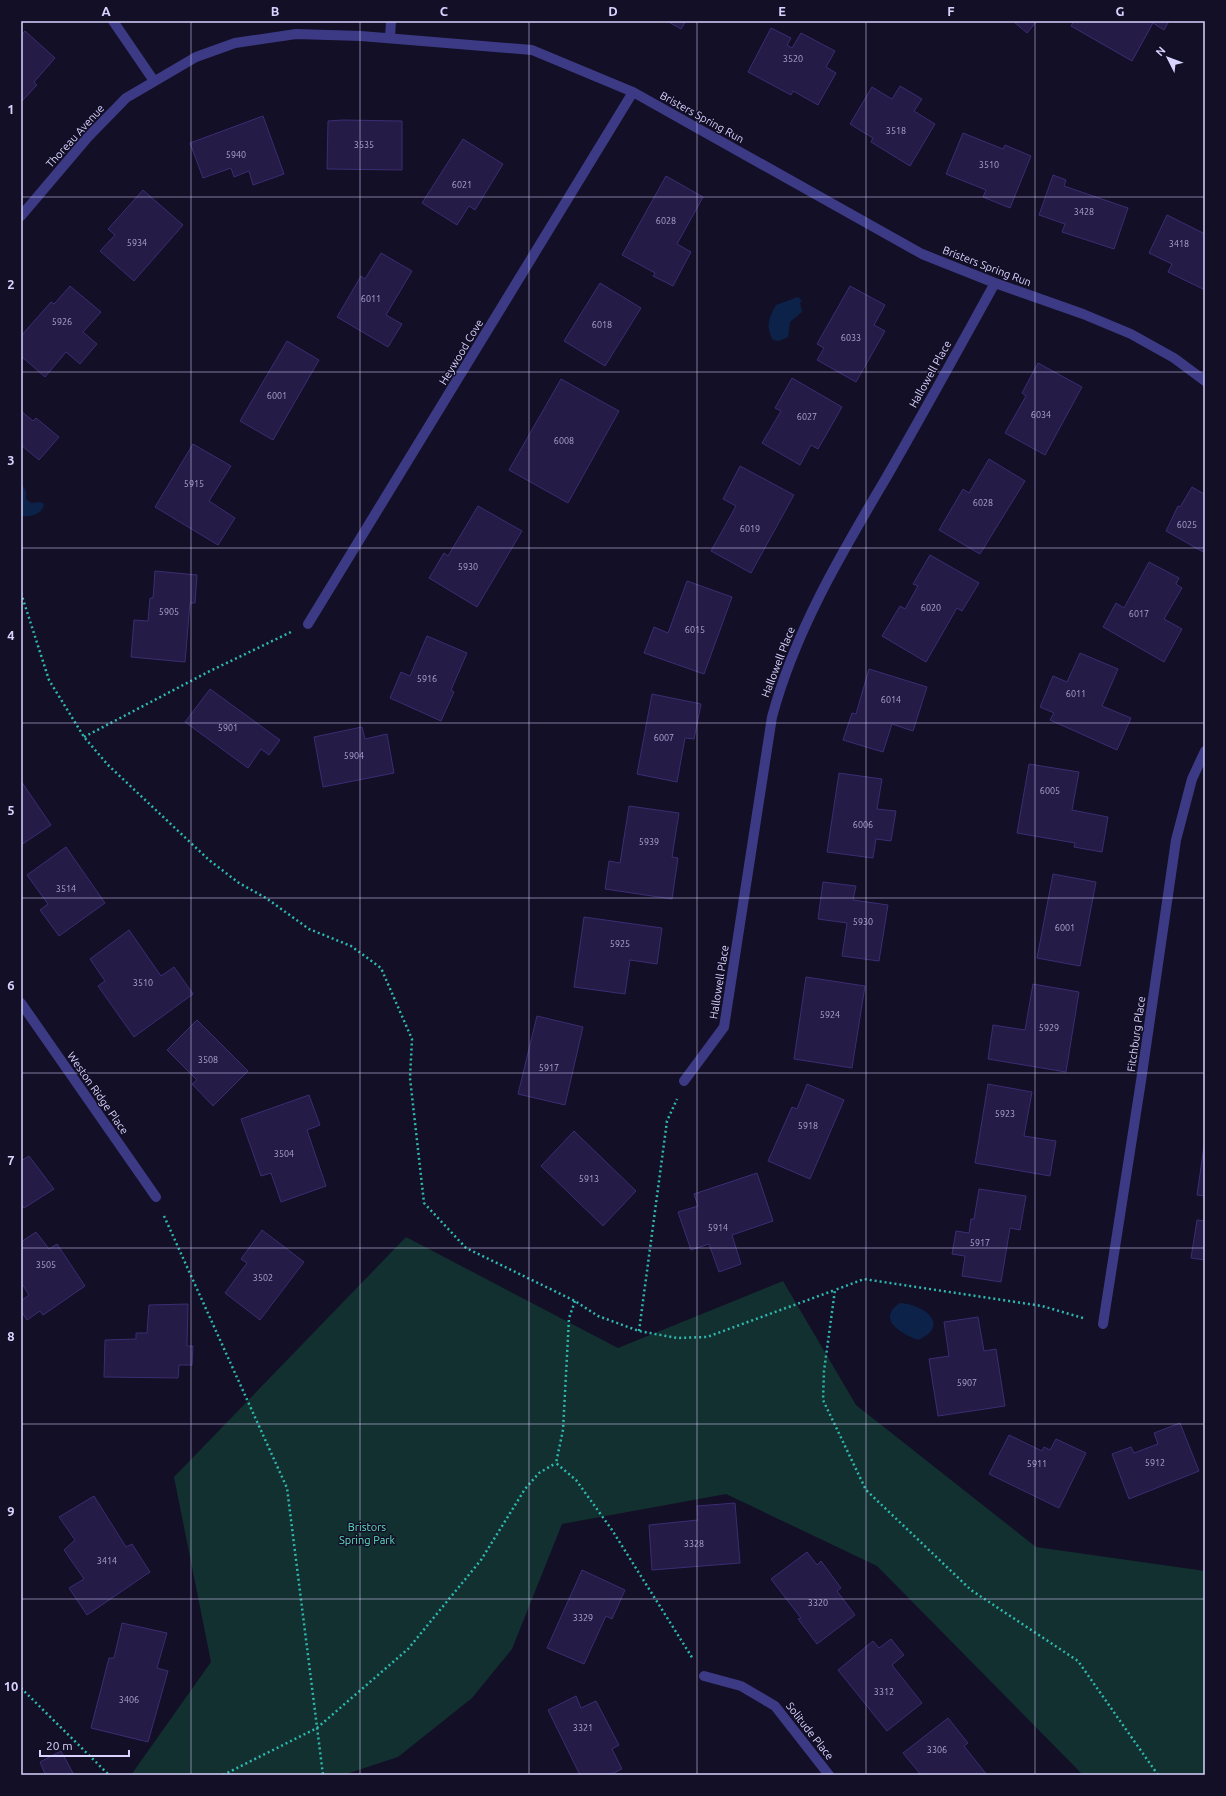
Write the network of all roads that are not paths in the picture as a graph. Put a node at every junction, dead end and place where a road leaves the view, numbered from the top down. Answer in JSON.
{"nodes":[{"id":1,"x":113,"y":21,"type":"edge"},
{"id":2,"x":391,"y":21,"type":"edge"},
{"id":3,"x":390,"y":38,"type":"junction"},
{"id":4,"x":154,"y":81,"type":"junction"},
{"id":5,"x":633,"y":92,"type":"junction"},
{"id":6,"x":21,"y":216,"type":"edge"},
{"id":7,"x":995,"y":283,"type":"junction"},
{"id":8,"x":1205,"y":381,"type":"edge"},
{"id":9,"x":308,"y":624,"type":"road end"},
{"id":10,"x":1205,"y":751,"type":"edge"},
{"id":11,"x":21,"y":1003,"type":"edge"},
{"id":12,"x":684,"y":1081,"type":"road end"},
{"id":13,"x":156,"y":1197,"type":"road end"},
{"id":14,"x":1102,"y":1324,"type":"road end"},
{"id":15,"x":704,"y":1676,"type":"road end"},
{"id":16,"x":828,"y":1775,"type":"edge"}],
"edges":[{"from":1,"to":4,"type":"street"},
{"from":2,"to":3,"type":"street"},
{"from":3,"to":4,"type":"street","name":"Bristers Spring Run"},
{"from":3,"to":5,"type":"street","name":"Bristers Spring Run"},
{"from":4,"to":6,"type":"street","name":"Thoreau Avenue"},
{"from":5,"to":7,"type":"street","name":"Bristers Spring Run"},
{"from":5,"to":9,"type":"street","name":"Heywood Cove"},
{"from":7,"to":8,"type":"street","name":"Bristers Spring Run"},
{"from":7,"to":12,"type":"street","name":"Hallowell Place"},
{"from":10,"to":14,"type":"street","name":"Fitchburg Place"},
{"from":11,"to":13,"type":"street","name":"Weston Ridge Place"},
{"from":15,"to":16,"type":"street","name":"Solitude Place"}]}
